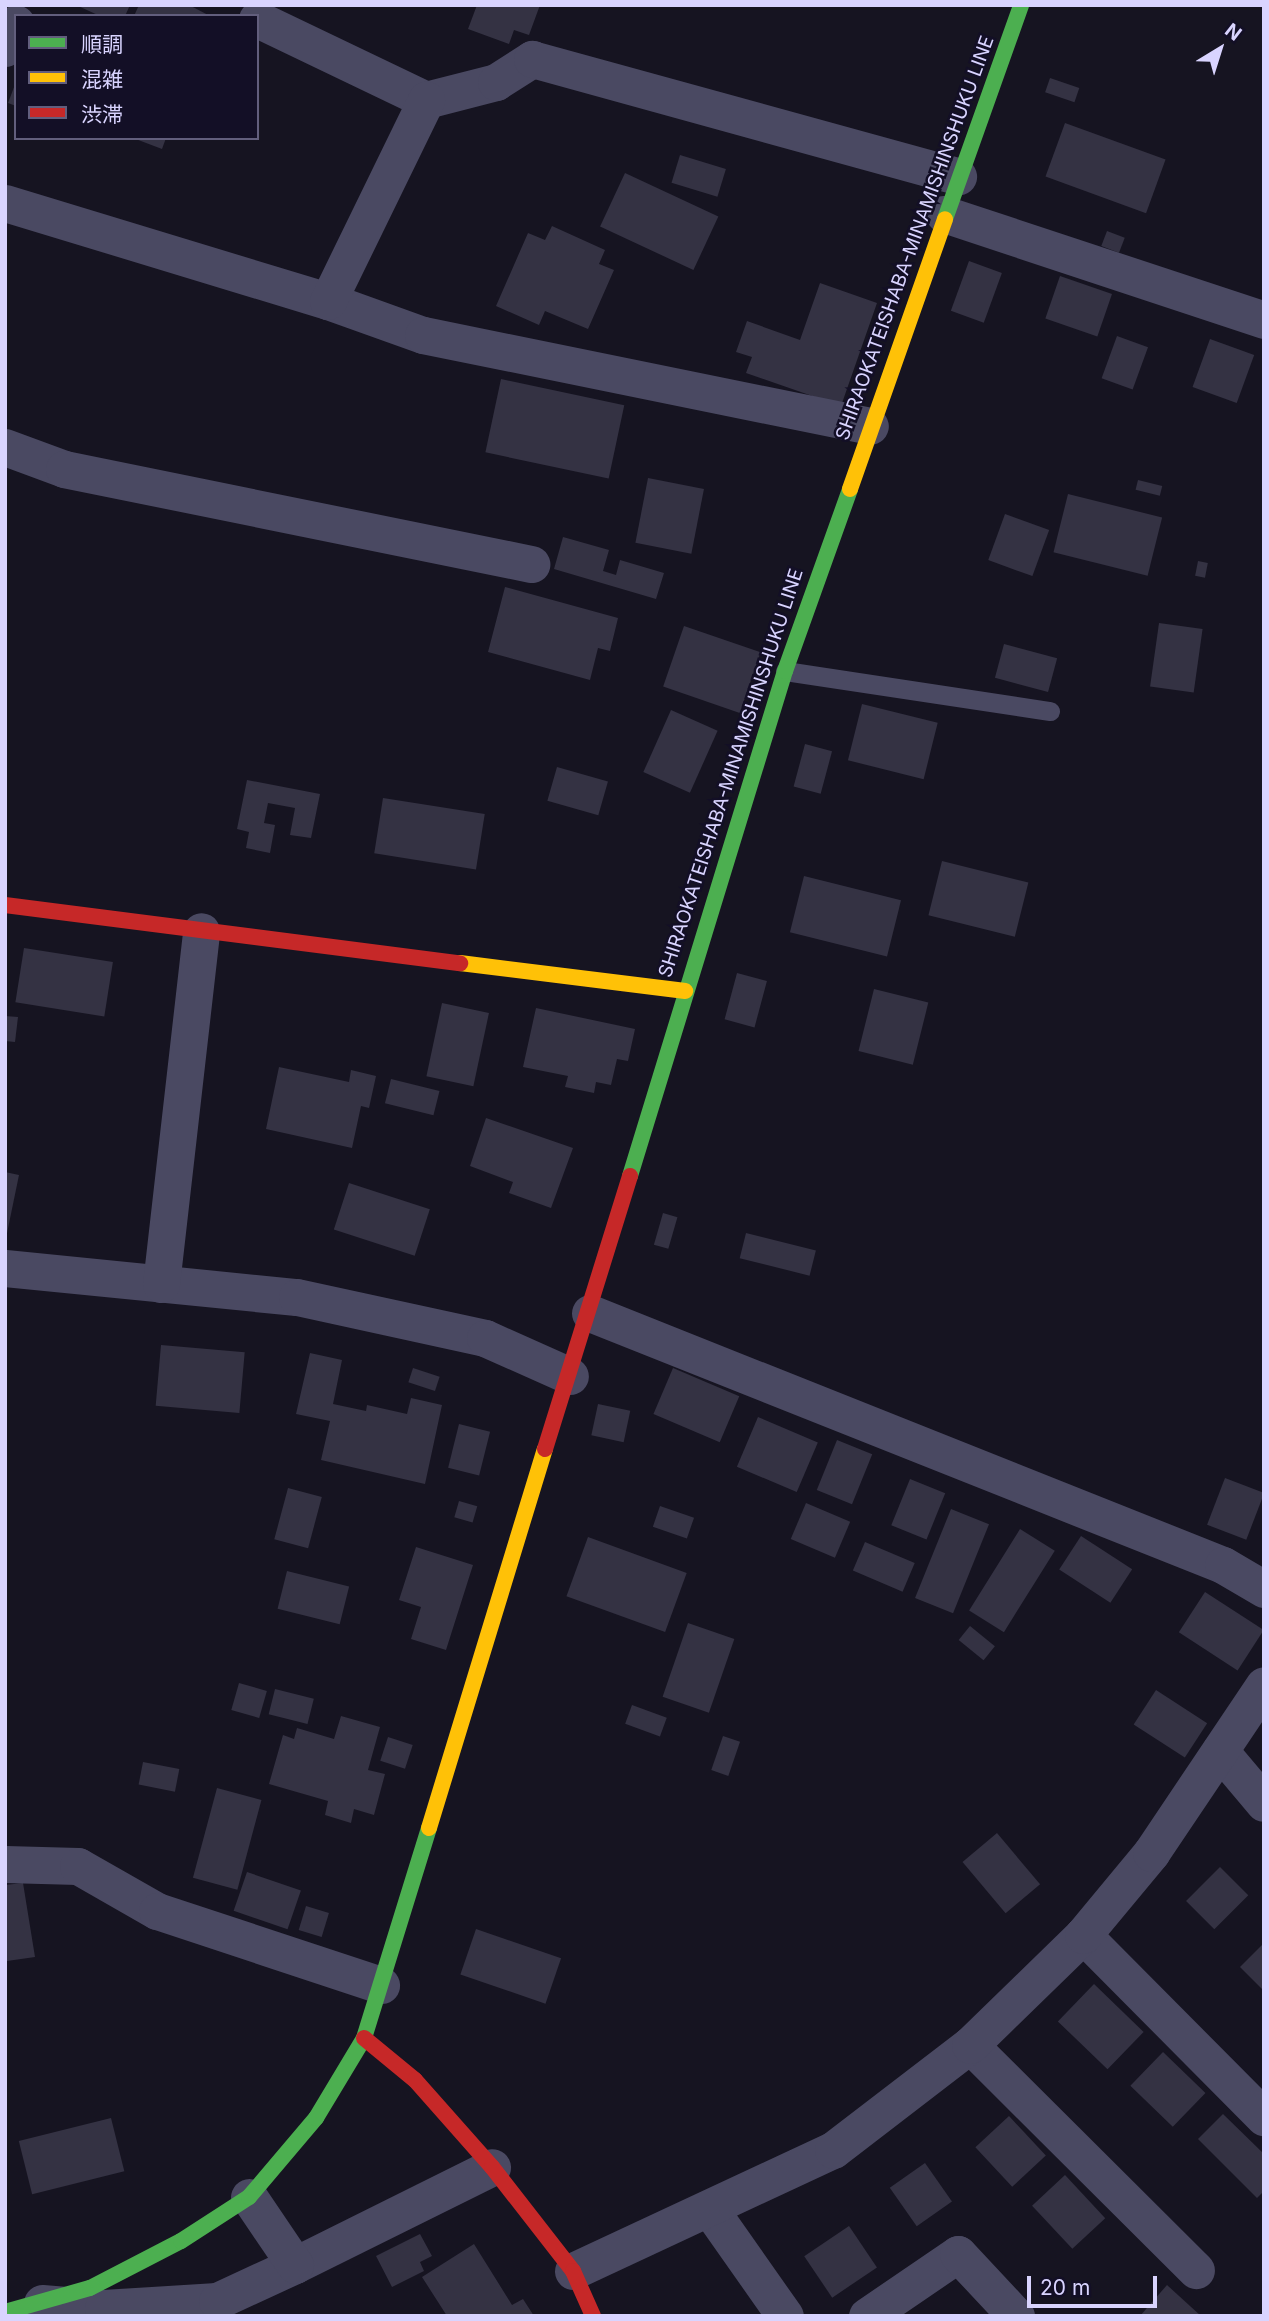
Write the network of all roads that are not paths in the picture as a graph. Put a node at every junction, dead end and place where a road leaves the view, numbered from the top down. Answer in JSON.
{"nodes":[{"id":1,"x":230,"y":5,"type":"edge"},
{"id":2,"x":1021,"y":5,"type":"edge"},
{"id":3,"x":247,"y":14,"type":"edge"},
{"id":4,"x":259,"y":20,"type":"edge"},
{"id":5,"x":14,"y":28,"type":"edge"},
{"id":6,"x":5,"y":48,"type":"edge"},
{"id":7,"x":426,"y":100,"type":"junction"},
{"id":8,"x":958,"y":176,"type":"junction"},
{"id":9,"x":5,"y":203,"type":"edge"},
{"id":10,"x":944,"y":214,"type":"junction"},
{"id":11,"x":328,"y":301,"type":"junction"},
{"id":12,"x":1264,"y":320,"type":"edge"},
{"id":13,"x":870,"y":426,"type":"junction"},
{"id":14,"x":5,"y":447,"type":"edge"},
{"id":15,"x":531,"y":564,"type":"dead end"},
{"id":16,"x":785,"y":671,"type":"junction"},
{"id":17,"x":1050,"y":711,"type":"dead end"},
{"id":18,"x":5,"y":905,"type":"edge"},
{"id":19,"x":201,"y":931,"type":"junction"},
{"id":20,"x":684,"y":991,"type":"junction"},
{"id":21,"x":5,"y":1268,"type":"edge"},
{"id":22,"x":161,"y":1284,"type":"junction"},
{"id":23,"x":590,"y":1313,"type":"junction"},
{"id":24,"x":570,"y":1376,"type":"junction"},
{"id":25,"x":1264,"y":1589,"type":"edge"},
{"id":26,"x":1264,"y":1685,"type":"edge"},
{"id":27,"x":1220,"y":1751,"type":"junction"},
{"id":28,"x":1264,"y":1803,"type":"edge"},
{"id":29,"x":5,"y":1864,"type":"edge"},
{"id":30,"x":1083,"y":1935,"type":"junction"},
{"id":31,"x":380,"y":1985,"type":"junction"},
{"id":32,"x":364,"y":2038,"type":"junction"},
{"id":33,"x":970,"y":2045,"type":"junction"},
{"id":34,"x":1264,"y":2117,"type":"edge"},
{"id":35,"x":492,"y":2167,"type":"junction"},
{"id":36,"x":248,"y":2197,"type":"junction"},
{"id":37,"x":709,"y":2208,"type":"junction"},
{"id":38,"x":295,"y":2265,"type":"junction"},
{"id":39,"x":1196,"y":2270,"type":"dead end"},
{"id":40,"x":573,"y":2272,"type":"junction"},
{"id":41,"x":41,"y":2303,"type":"junction"},
{"id":42,"x":5,"y":2312,"type":"edge"},
{"id":43,"x":593,"y":2316,"type":"edge"},
{"id":44,"x":785,"y":2316,"type":"edge"},
{"id":45,"x":867,"y":2316,"type":"edge"},
{"id":46,"x":1016,"y":2316,"type":"edge"}],
"edges":[{"from":1,"to":3,"type":"street"},
{"from":2,"to":8,"type":"street","name":"SHIRAOKATEISHABA-MINAMISHINSHUKU LINE"},
{"from":4,"to":7,"type":"street"},
{"from":5,"to":6,"type":"street"},
{"from":7,"to":8,"type":"street"},
{"from":7,"to":11,"type":"street"},
{"from":8,"to":10,"type":"street","name":"SHIRAOKATEISHABA-MINAMISHINSHUKU LINE"},
{"from":9,"to":11,"type":"street"},
{"from":10,"to":12,"type":"street"},
{"from":10,"to":13,"type":"street","name":"SHIRAOKATEISHABA-MINAMISHINSHUKU LINE"},
{"from":11,"to":13,"type":"street"},
{"from":13,"to":16,"type":"street","name":"SHIRAOKATEISHABA-MINAMISHINSHUKU LINE"},
{"from":14,"to":15,"type":"street"},
{"from":16,"to":17,"type":"lane"},
{"from":16,"to":20,"type":"street","name":"SHIRAOKATEISHABA-MINAMISHINSHUKU LINE"},
{"from":18,"to":19,"type":"street","name":"SHIRAOKATEISHABA-MINAMISHINSHUKU LINE"},
{"from":19,"to":20,"type":"street","name":"SHIRAOKATEISHABA-MINAMISHINSHUKU LINE"},
{"from":19,"to":22,"type":"street"},
{"from":20,"to":23,"type":"street"},
{"from":21,"to":22,"type":"street"},
{"from":22,"to":24,"type":"street"},
{"from":23,"to":24,"type":"street"},
{"from":23,"to":25,"type":"street"},
{"from":24,"to":31,"type":"street"},
{"from":26,"to":27,"type":"street"},
{"from":27,"to":28,"type":"street"},
{"from":27,"to":30,"type":"street"},
{"from":29,"to":31,"type":"street"},
{"from":30,"to":33,"type":"street"},
{"from":30,"to":34,"type":"street"},
{"from":31,"to":32,"type":"street"},
{"from":32,"to":35,"type":"street"},
{"from":32,"to":36,"type":"street"},
{"from":33,"to":37,"type":"street"},
{"from":33,"to":39,"type":"street"},
{"from":35,"to":38,"type":"street"},
{"from":35,"to":40,"type":"street"},
{"from":36,"to":38,"type":"street"},
{"from":36,"to":41,"type":"street"},
{"from":37,"to":40,"type":"street"},
{"from":37,"to":44,"type":"street"},
{"from":38,"to":41,"type":"street"},
{"from":40,"to":43,"type":"street"},
{"from":41,"to":42,"type":"street"},
{"from":45,"to":46,"type":"street"}]}
